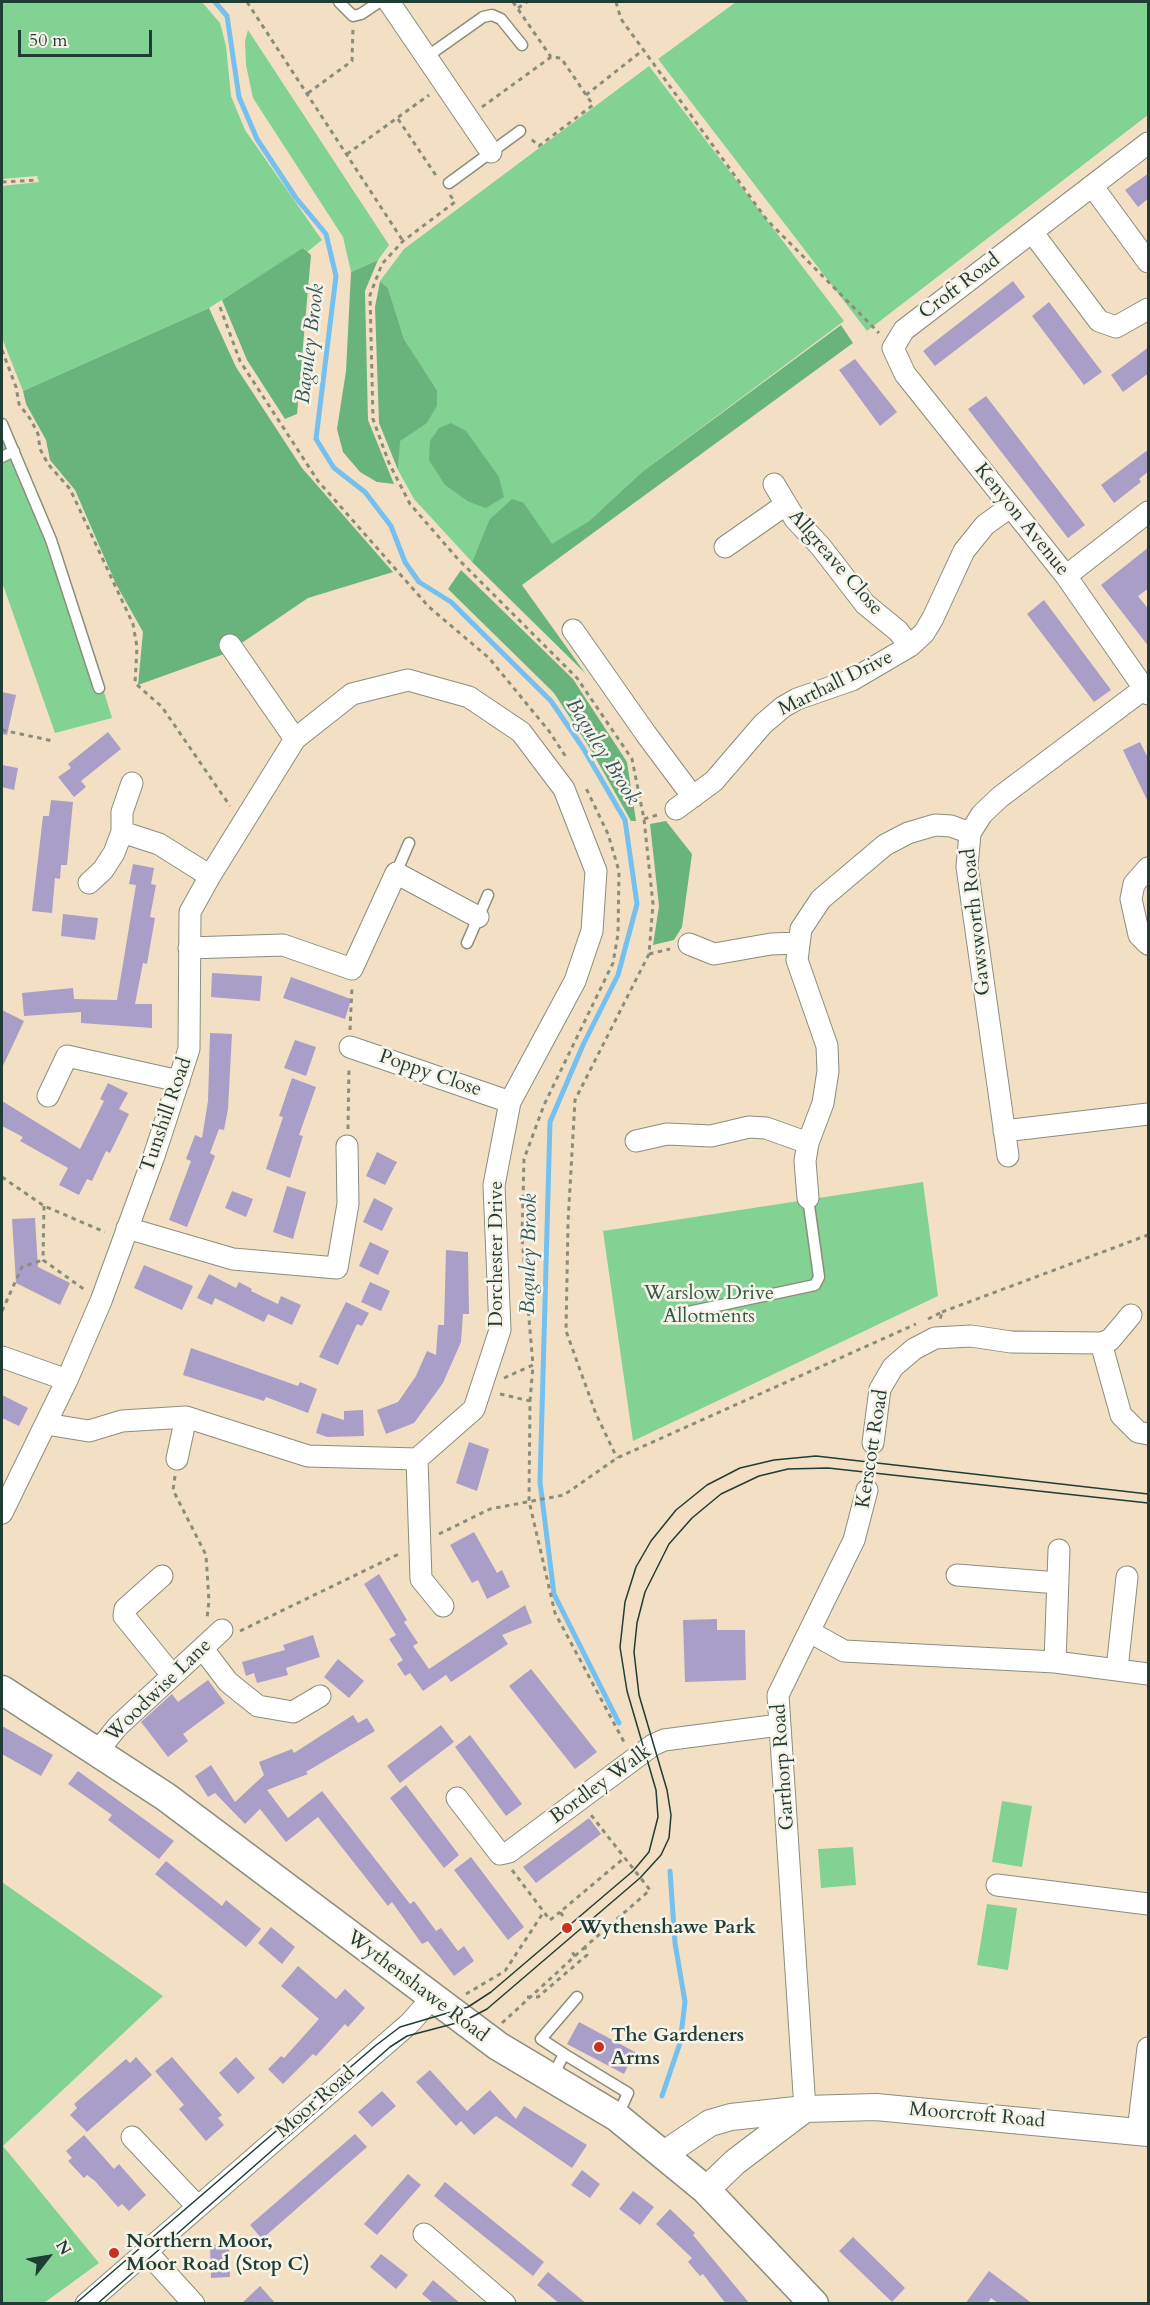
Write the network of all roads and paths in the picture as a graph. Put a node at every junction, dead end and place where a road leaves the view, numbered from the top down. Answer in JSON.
{"nodes":[{"id":1,"x":248,"y":2,"type":"edge"},
{"id":2,"x":339,"y":2,"type":"edge"},
{"id":3,"x":379,"y":2,"type":"edge"},
{"id":4,"x":389,"y":2,"type":"edge"},
{"id":5,"x":513,"y":2,"type":"edge"},
{"id":6,"x":527,"y":2,"type":"edge"},
{"id":7,"x":616,"y":2,"type":"edge"},
{"id":8,"x":518,"y":8,"type":"junction"},
{"id":9,"x":353,"y":16,"type":"junction"},
{"id":10,"x":522,"y":45,"type":"dead end"},
{"id":11,"x":644,"y":50,"type":"junction"},
{"id":12,"x":551,"y":57,"type":"junction"},
{"id":13,"x":425,"y":58,"type":"junction"},
{"id":14,"x":443,"y":85,"type":"junction"},
{"id":15,"x":308,"y":93,"type":"junction"},
{"id":16,"x":586,"y":94,"type":"junction"},
{"id":17,"x":466,"y":118,"type":"junction"},
{"id":18,"x":398,"y":119,"type":"junction"},
{"id":19,"x":520,"y":131,"type":"joint"},
{"id":20,"x":1149,"y":143,"type":"edge"},
{"id":21,"x":490,"y":152,"type":"junction"},
{"id":22,"x":347,"y":154,"type":"junction"},
{"id":23,"x":438,"y":177,"type":"dead end"},
{"id":24,"x":38,"y":180,"type":"dead end"},
{"id":25,"x":2,"y":182,"type":"edge"},
{"id":26,"x":447,"y":185,"type":"joint"},
{"id":27,"x":1093,"y":187,"type":"junction"},
{"id":28,"x":1032,"y":232,"type":"junction"},
{"id":29,"x":403,"y":241,"type":"junction"},
{"id":30,"x":1149,"y":262,"type":"edge"},
{"id":31,"x":220,"y":307,"type":"dead end"},
{"id":32,"x":1149,"y":309,"type":"edge"},
{"id":33,"x":893,"y":348,"type":"junction"},
{"id":34,"x":2,"y":350,"type":"edge"},
{"id":35,"x":2,"y":424,"type":"edge"},
{"id":36,"x":14,"y":451,"type":"junction"},
{"id":37,"x":2,"y":457,"type":"edge"},
{"id":38,"x":389,"y":463,"type":"dead end"},
{"id":39,"x":774,"y":484,"type":"dead end"},
{"id":40,"x":785,"y":505,"type":"junction"},
{"id":41,"x":1010,"y":507,"type":"junction"},
{"id":42,"x":1149,"y":512,"type":"edge"},
{"id":43,"x":725,"y":547,"type":"dead end"},
{"id":44,"x":1066,"y":576,"type":"junction"},
{"id":45,"x":573,"y":630,"type":"dead end"},
{"id":46,"x":230,"y":645,"type":"dead end"},
{"id":47,"x":910,"y":646,"type":"junction"},
{"id":48,"x":408,"y":680,"type":"joint"},
{"id":49,"x":99,"y":688,"type":"dead end"},
{"id":50,"x":1147,"y":691,"type":"edge"},
{"id":51,"x":2,"y":730,"type":"edge"},
{"id":52,"x":296,"y":739,"type":"junction"},
{"id":53,"x":53,"y":741,"type":"dead end"},
{"id":54,"x":568,"y":760,"type":"dead end"},
{"id":55,"x":581,"y":780,"type":"dead end"},
{"id":56,"x":132,"y":783,"type":"dead end"},
{"id":57,"x":243,"y":826,"type":"junction"},
{"id":58,"x":122,"y":832,"type":"junction"},
{"id":59,"x":970,"y":833,"type":"junction"},
{"id":60,"x":409,"y":843,"type":"dead end"},
{"id":61,"x":1149,"y":868,"type":"edge"},
{"id":62,"x":396,"y":873,"type":"junction"},
{"id":63,"x":210,"y":876,"type":"junction"},
{"id":64,"x":89,"y":883,"type":"dead end"},
{"id":65,"x":488,"y":895,"type":"dead end"},
{"id":66,"x":478,"y":917,"type":"junction"},
{"id":67,"x":467,"y":943,"type":"dead end"},
{"id":68,"x":797,"y":943,"type":"junction"},
{"id":69,"x":689,"y":944,"type":"dead end"},
{"id":70,"x":1149,"y":944,"type":"edge"},
{"id":71,"x":189,"y":948,"type":"junction"},
{"id":72,"x":352,"y":969,"type":"junction"},
{"id":73,"x":350,"y":1047,"type":"junction"},
{"id":74,"x":179,"y":1081,"type":"junction"},
{"id":75,"x":48,"y":1096,"type":"dead end"},
{"id":76,"x":510,"y":1102,"type":"junction"},
{"id":77,"x":1149,"y":1114,"type":"edge"},
{"id":78,"x":1004,"y":1131,"type":"junction"},
{"id":79,"x":636,"y":1141,"type":"dead end"},
{"id":80,"x":808,"y":1143,"type":"junction"},
{"id":81,"x":347,"y":1146,"type":"joint"},
{"id":82,"x":1008,"y":1156,"type":"dead end"},
{"id":83,"x":2,"y":1177,"type":"edge"},
{"id":84,"x":808,"y":1198,"type":"joint"},
{"id":85,"x":44,"y":1206,"type":"junction"},
{"id":86,"x":125,"y":1234,"type":"junction"},
{"id":87,"x":1149,"y":1235,"type":"edge"},
{"id":88,"x":43,"y":1260,"type":"junction"},
{"id":89,"x":101,"y":1301,"type":"junction"},
{"id":90,"x":2,"y":1311,"type":"edge"},
{"id":91,"x":942,"y":1312,"type":"junction"},
{"id":92,"x":679,"y":1314,"type":"dead end"},
{"id":93,"x":1131,"y":1315,"type":"dead end"},
{"id":94,"x":935,"y":1338,"type":"junction"},
{"id":95,"x":1101,"y":1343,"type":"junction"},
{"id":96,"x":2,"y":1358,"type":"edge"},
{"id":97,"x":533,"y":1365,"type":"junction"},
{"id":98,"x":67,"y":1380,"type":"junction"},
{"id":99,"x":481,"y":1389,"type":"junction"},
{"id":100,"x":530,"y":1401,"type":"junction"},
{"id":101,"x":186,"y":1417,"type":"junction"},
{"id":102,"x":46,"y":1425,"type":"junction"},
{"id":103,"x":1149,"y":1434,"type":"edge"},
{"id":104,"x":873,"y":1443,"type":"dead end"},
{"id":105,"x":417,"y":1459,"type":"junction"},
{"id":106,"x":177,"y":1460,"type":"joint"},
{"id":107,"x":867,"y":1490,"type":"dead end"},
{"id":108,"x":529,"y":1501,"type":"junction"},
{"id":109,"x":2,"y":1513,"type":"edge"},
{"id":110,"x":421,"y":1544,"type":"junction"},
{"id":111,"x":1059,"y":1550,"type":"dead end"},
{"id":112,"x":957,"y":1575,"type":"dead end"},
{"id":113,"x":162,"y":1576,"type":"dead end"},
{"id":114,"x":1127,"y":1576,"type":"dead end"},
{"id":115,"x":1058,"y":1583,"type":"junction"},
{"id":116,"x":443,"y":1606,"type":"dead end"},
{"id":117,"x":228,"y":1632,"type":"joint"},
{"id":118,"x":810,"y":1632,"type":"junction"},
{"id":119,"x":203,"y":1649,"type":"junction"},
{"id":120,"x":1055,"y":1662,"type":"junction"},
{"id":121,"x":1117,"y":1669,"type":"junction"},
{"id":122,"x":1149,"y":1674,"type":"edge"},
{"id":123,"x":172,"y":1675,"type":"junction"},
{"id":124,"x":2,"y":1690,"type":"edge"},
{"id":125,"x":320,"y":1696,"type":"dead end"},
{"id":126,"x":779,"y":1725,"type":"junction"},
{"id":127,"x":97,"y":1752,"type":"junction"},
{"id":128,"x":632,"y":1760,"type":"junction"},
{"id":129,"x":458,"y":1798,"type":"dead end"},
{"id":130,"x":580,"y":1799,"type":"junction"},
{"id":131,"x":500,"y":1854,"type":"junction"},
{"id":132,"x":623,"y":1858,"type":"junction"},
{"id":133,"x":997,"y":1885,"type":"dead end"},
{"id":134,"x":1149,"y":1904,"type":"edge"},
{"id":135,"x":543,"y":1912,"type":"junction"},
{"id":136,"x":585,"y":1947,"type":"junction"},
{"id":137,"x":527,"y":1997,"type":"junction"},
{"id":138,"x":577,"y":1997,"type":"dead end"},
{"id":139,"x":437,"y":2001,"type":"junction"},
{"id":140,"x":485,"y":2037,"type":"junction"},
{"id":141,"x":1149,"y":2048,"type":"edge"},
{"id":142,"x":558,"y":2066,"type":"junction"},
{"id":143,"x":805,"y":2109,"type":"junction"},
{"id":144,"x":1143,"y":2132,"type":"edge"},
{"id":145,"x":132,"y":2137,"type":"dead end"},
{"id":146,"x":664,"y":2154,"type":"junction"},
{"id":147,"x":706,"y":2190,"type":"junction"},
{"id":148,"x":197,"y":2206,"type":"junction"},
{"id":149,"x":424,"y":2234,"type":"dead end"},
{"id":150,"x":146,"y":2251,"type":"junction"},
{"id":151,"x":86,"y":2304,"type":"edge"},
{"id":152,"x":194,"y":2304,"type":"edge"},
{"id":153,"x":505,"y":2304,"type":"edge"},
{"id":154,"x":814,"y":2304,"type":"edge"}],
"edges":[{"from":1,"to":15,"type":"path"},
{"from":2,"to":9,"type":"lane"},
{"from":3,"to":9,"type":"lane"},
{"from":4,"to":13,"type":"street"},
{"from":5,"to":8,"type":"path"},
{"from":6,"to":8,"type":"path"},
{"from":7,"to":11,"type":"path"},
{"from":8,"to":12,"type":"path"},
{"from":9,"to":15,"type":"path"},
{"from":10,"to":13,"type":"lane"},
{"from":11,"to":16,"type":"path"},
{"from":11,"to":33,"type":"path"},
{"from":12,"to":16,"type":"path"},
{"from":12,"to":17,"type":"path"},
{"from":13,"to":14,"type":"street"},
{"from":14,"to":17,"type":"street"},
{"from":14,"to":18,"type":"path"},
{"from":15,"to":22,"type":"path"},
{"from":16,"to":19,"type":"path"},
{"from":17,"to":21,"type":"street"},
{"from":18,"to":22,"type":"path"},
{"from":18,"to":23,"type":"path"},
{"from":19,"to":21,"type":"lane"},
{"from":20,"to":27,"type":"street","name":"Croft Road"},
{"from":21,"to":26,"type":"lane"},
{"from":22,"to":29,"type":"path"},
{"from":24,"to":25,"type":"path"},
{"from":26,"to":29,"type":"path"},
{"from":27,"to":28,"type":"street","name":"Croft Road"},
{"from":27,"to":30,"type":"street"},
{"from":28,"to":32,"type":"street"},
{"from":28,"to":33,"type":"street","name":"Croft Road"},
{"from":29,"to":38,"type":"path"},
{"from":31,"to":54,"type":"path"},
{"from":33,"to":41,"type":"street","name":"Kenyon Avenue"},
{"from":34,"to":57,"type":"path"},
{"from":35,"to":36,"type":"lane"},
{"from":36,"to":37,"type":"lane"},
{"from":36,"to":49,"type":"lane"},
{"from":39,"to":40,"type":"street","name":"Allgreave Close"},
{"from":40,"to":43,"type":"street","name":"Allgreave Close"},
{"from":40,"to":47,"type":"street","name":"Allgreave Close"},
{"from":41,"to":44,"type":"street","name":"Kenyon Avenue"},
{"from":41,"to":47,"type":"street","name":"Marthall Drive"},
{"from":42,"to":44,"type":"street"},
{"from":44,"to":50,"type":"street","name":"Kenyon Avenue"},
{"from":45,"to":47,"type":"street","name":"Marthall Drive"},
{"from":46,"to":52,"type":"street"},
{"from":48,"to":52,"type":"street","name":"Tunshill Road"},
{"from":48,"to":76,"type":"street","name":"Dorchester Drive"},
{"from":50,"to":59,"type":"street","name":"Gawsworth Road"},
{"from":51,"to":53,"type":"path"},
{"from":52,"to":57,"type":"street","name":"Tunshill Road"},
{"from":55,"to":97,"type":"path"},
{"from":56,"to":58,"type":"street"},
{"from":57,"to":63,"type":"street","name":"Tunshill Road"},
{"from":58,"to":63,"type":"street"},
{"from":58,"to":64,"type":"street"},
{"from":59,"to":68,"type":"street"},
{"from":59,"to":78,"type":"street","name":"Gawsworth Road"},
{"from":60,"to":62,"type":"lane"},
{"from":61,"to":70,"type":"street"},
{"from":62,"to":66,"type":"street"},
{"from":62,"to":72,"type":"street"},
{"from":63,"to":71,"type":"street","name":"Tunshill Road"},
{"from":65,"to":66,"type":"lane"},
{"from":66,"to":67,"type":"lane"},
{"from":68,"to":69,"type":"street"},
{"from":68,"to":80,"type":"street"},
{"from":71,"to":72,"type":"street"},
{"from":71,"to":74,"type":"street","name":"Tunshill Road"},
{"from":72,"to":73,"type":"path"},
{"from":73,"to":76,"type":"street","name":"Poppy Close"},
{"from":73,"to":81,"type":"path"},
{"from":74,"to":75,"type":"street"},
{"from":74,"to":86,"type":"street","name":"Tunshill Road"},
{"from":76,"to":99,"type":"street","name":"Dorchester Drive"},
{"from":77,"to":78,"type":"street"},
{"from":78,"to":82,"type":"street","name":"Gawsworth Road"},
{"from":79,"to":80,"type":"street"},
{"from":80,"to":84,"type":"street"},
{"from":81,"to":86,"type":"street"},
{"from":83,"to":85,"type":"path"},
{"from":84,"to":92,"type":"lane"},
{"from":85,"to":86,"type":"path"},
{"from":85,"to":88,"type":"path"},
{"from":86,"to":89,"type":"street","name":"Tunshill Road"},
{"from":87,"to":91,"type":"path"},
{"from":88,"to":89,"type":"path"},
{"from":88,"to":90,"type":"path"},
{"from":89,"to":98,"type":"street","name":"Tunshill Road"},
{"from":91,"to":94,"type":"path"},
{"from":91,"to":108,"type":"path"},
{"from":93,"to":95,"type":"street"},
{"from":94,"to":95,"type":"street","name":"Kerscott Road"},
{"from":94,"to":104,"type":"street","name":"Kerscott Road"},
{"from":95,"to":103,"type":"street"},
{"from":96,"to":98,"type":"street"},
{"from":97,"to":99,"type":"path"},
{"from":97,"to":100,"type":"path"},
{"from":98,"to":102,"type":"street","name":"Tunshill Road"},
{"from":99,"to":100,"type":"path"},
{"from":99,"to":105,"type":"street","name":"Dorchester Drive"},
{"from":100,"to":108,"type":"path"},
{"from":101,"to":102,"type":"street"},
{"from":101,"to":105,"type":"street"},
{"from":101,"to":106,"type":"street"},
{"from":102,"to":109,"type":"street","name":"Tunshill Road"},
{"from":105,"to":110,"type":"street"},
{"from":106,"to":119,"type":"path"},
{"from":107,"to":118,"type":"street","name":"Kerscott Road"},
{"from":108,"to":110,"type":"path"},
{"from":108,"to":128,"type":"path"},
{"from":110,"to":116,"type":"street"},
{"from":110,"to":117,"type":"path"},
{"from":111,"to":115,"type":"street"},
{"from":112,"to":115,"type":"street"},
{"from":113,"to":123,"type":"street"},
{"from":114,"to":121,"type":"street"},
{"from":115,"to":120,"type":"street"},
{"from":117,"to":119,"type":"street","name":"Woodwise Lane"},
{"from":118,"to":120,"type":"street"},
{"from":118,"to":126,"type":"street","name":"Garthorp Road"},
{"from":119,"to":123,"type":"street","name":"Woodwise Lane"},
{"from":119,"to":125,"type":"street"},
{"from":120,"to":121,"type":"street"},
{"from":121,"to":122,"type":"street"},
{"from":123,"to":127,"type":"street","name":"Woodwise Lane"},
{"from":124,"to":127,"type":"main road","name":"Wythenshawe Road"},
{"from":126,"to":128,"type":"street","name":"Bordley Walk"},
{"from":126,"to":143,"type":"street","name":"Garthorp Road"},
{"from":127,"to":139,"type":"main road","name":"Wythenshawe Road"},
{"from":128,"to":130,"type":"street","name":"Bordley Walk"},
{"from":129,"to":131,"type":"street"},
{"from":130,"to":131,"type":"street","name":"Bordley Walk"},
{"from":130,"to":132,"type":"path"},
{"from":131,"to":135,"type":"path"},
{"from":132,"to":135,"type":"path"},
{"from":132,"to":136,"type":"path"},
{"from":133,"to":134,"type":"street"},
{"from":135,"to":139,"type":"path"},
{"from":136,"to":137,"type":"path"},
{"from":136,"to":137,"type":"path"},
{"from":137,"to":140,"type":"path"},
{"from":138,"to":142,"type":"lane"},
{"from":139,"to":140,"type":"main road","name":"Wythenshawe Road"},
{"from":139,"to":148,"type":"street","name":"Moor Road"},
{"from":140,"to":142,"type":"main road","name":"Wythenshawe Road"},
{"from":141,"to":144,"type":"street"},
{"from":142,"to":146,"type":"main road","name":"Wythenshawe Road"},
{"from":143,"to":144,"type":"street","name":"Moorcroft Road"},
{"from":143,"to":146,"type":"street","name":"Moorcroft Road"},
{"from":143,"to":147,"type":"street"},
{"from":145,"to":148,"type":"street"},
{"from":146,"to":147,"type":"main road","name":"Wythenshawe Road"},
{"from":147,"to":154,"type":"main road","name":"Wythenshawe Road"},
{"from":148,"to":150,"type":"street","name":"Moor Road"},
{"from":149,"to":153,"type":"street"},
{"from":150,"to":151,"type":"street","name":"Moor Road"},
{"from":150,"to":152,"type":"street"}]}
